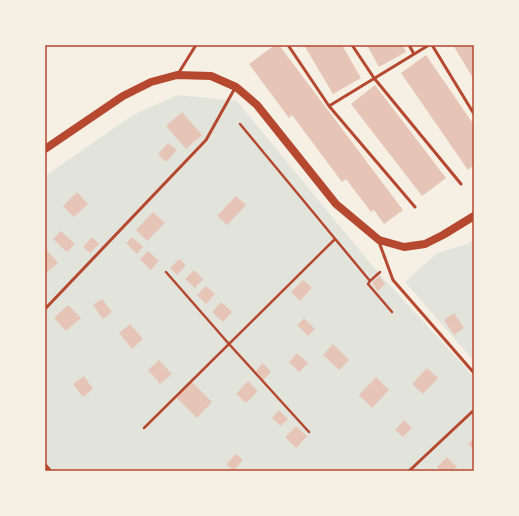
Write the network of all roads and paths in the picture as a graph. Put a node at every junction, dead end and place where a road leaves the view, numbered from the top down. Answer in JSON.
{"nodes":[{"id":1,"x":196,"y":45,"type":"edge"},
{"id":2,"x":288,"y":45,"type":"edge"},
{"id":3,"x":352,"y":45,"type":"edge"},
{"id":4,"x":409,"y":45,"type":"edge"},
{"id":5,"x":430,"y":45,"type":"edge"},
{"id":6,"x":414,"y":54,"type":"junction"},
{"id":7,"x":177,"y":76,"type":"junction"},
{"id":8,"x":374,"y":78,"type":"junction"},
{"id":9,"x":236,"y":86,"type":"junction"},
{"id":10,"x":329,"y":106,"type":"junction"},
{"id":11,"x":474,"y":114,"type":"edge"},
{"id":12,"x":240,"y":124,"type":"dead end"},
{"id":13,"x":45,"y":149,"type":"edge"},
{"id":14,"x":461,"y":184,"type":"dead end"},
{"id":15,"x":415,"y":208,"type":"dead end"},
{"id":16,"x":474,"y":216,"type":"edge"},
{"id":17,"x":335,"y":239,"type":"junction"},
{"id":18,"x":379,"y":240,"type":"junction"},
{"id":19,"x":384,"y":269,"type":"dead end"},
{"id":20,"x":166,"y":272,"type":"dead end"},
{"id":21,"x":370,"y":281,"type":"junction"},
{"id":22,"x":45,"y":309,"type":"edge"},
{"id":23,"x":392,"y":312,"type":"dead end"},
{"id":24,"x":228,"y":344,"type":"junction"},
{"id":25,"x":474,"y":373,"type":"edge"},
{"id":26,"x":474,"y":410,"type":"edge"},
{"id":27,"x":144,"y":428,"type":"dead end"},
{"id":28,"x":309,"y":432,"type":"dead end"},
{"id":29,"x":45,"y":465,"type":"edge"},
{"id":30,"x":50,"y":471,"type":"edge"},
{"id":31,"x":409,"y":471,"type":"edge"}],
"edges":[{"from":1,"to":7,"type":"lane"},
{"from":2,"to":10,"type":"lane"},
{"from":3,"to":8,"type":"lane"},
{"from":4,"to":6,"type":"lane"},
{"from":5,"to":6,"type":"lane"},
{"from":5,"to":11,"type":"lane"},
{"from":6,"to":8,"type":"lane"},
{"from":7,"to":9,"type":"main road"},
{"from":7,"to":13,"type":"main road"},
{"from":8,"to":10,"type":"lane"},
{"from":8,"to":14,"type":"lane"},
{"from":9,"to":18,"type":"main road"},
{"from":9,"to":22,"type":"lane"},
{"from":10,"to":15,"type":"lane"},
{"from":12,"to":17,"type":"path"},
{"from":16,"to":18,"type":"main road"},
{"from":17,"to":21,"type":"path"},
{"from":17,"to":24,"type":"path"},
{"from":18,"to":25,"type":"lane"},
{"from":19,"to":21,"type":"path"},
{"from":20,"to":24,"type":"path"},
{"from":21,"to":23,"type":"path"},
{"from":24,"to":27,"type":"path"},
{"from":24,"to":28,"type":"path"},
{"from":26,"to":31,"type":"lane"},
{"from":29,"to":30,"type":"street"}]}
